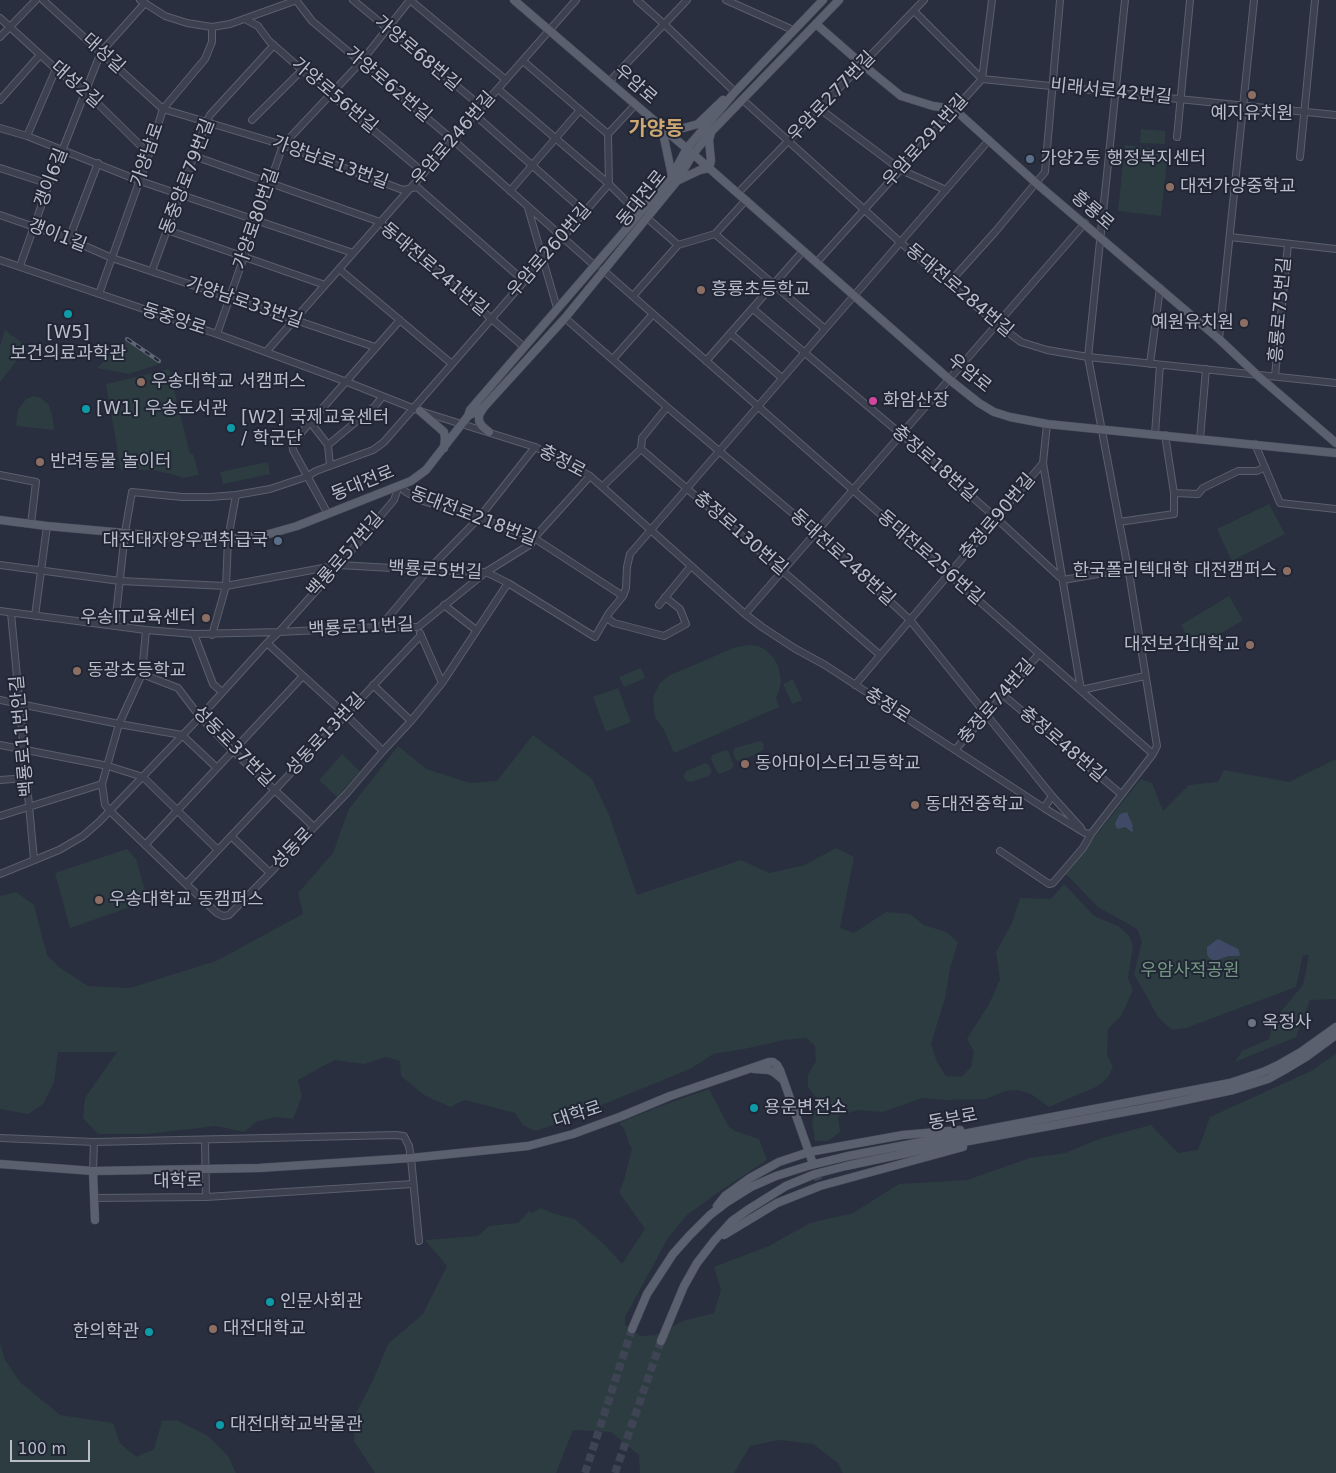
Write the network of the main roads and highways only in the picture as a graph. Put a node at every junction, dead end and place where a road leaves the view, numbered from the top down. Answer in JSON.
{"nodes":[{"id":1,"x":514,"y":0,"type":"edge"},
{"id":2,"x":823,"y":0,"type":"edge"},
{"id":3,"x":839,"y":0,"type":"edge"},
{"id":4,"x":816,"y":24,"type":"junction"},
{"id":5,"x":730,"y":99,"type":"junction"},
{"id":6,"x":662,"y":128,"type":"junction"},
{"id":7,"x":711,"y":132,"type":"junction"},
{"id":8,"x":687,"y":148,"type":"junction"},
{"id":9,"x":693,"y":154,"type":"junction"},
{"id":10,"x":709,"y":168,"type":"junction"},
{"id":11,"x":674,"y":179,"type":"junction"},
{"id":12,"x":643,"y":215,"type":"junction"},
{"id":13,"x":484,"y":407,"type":"junction"},
{"id":14,"x":417,"y":410,"type":"road end"},
{"id":15,"x":468,"y":416,"type":"junction"},
{"id":16,"x":489,"y":432,"type":"road end"},
{"id":17,"x":1336,"y":443,"type":"edge"},
{"id":18,"x":443,"y":449,"type":"junction"},
{"id":19,"x":1336,"y":453,"type":"edge"},
{"id":20,"x":0,"y":520,"type":"edge"},
{"id":21,"x":1336,"y":1026,"type":"edge"},
{"id":22,"x":1336,"y":1035,"type":"edge"},
{"id":23,"x":1007,"y":1130,"type":"junction"},
{"id":24,"x":809,"y":1152,"type":"junction"},
{"id":25,"x":812,"y":1161,"type":"tunnel mouth"},
{"id":26,"x":0,"y":1164,"type":"edge"},
{"id":27,"x":93,"y":1171,"type":"junction"},
{"id":28,"x":710,"y":1215,"type":"junction"},
{"id":29,"x":95,"y":1220,"type":"dead end"},
{"id":30,"x":714,"y":1241,"type":"junction"},
{"id":31,"x":632,"y":1329,"type":"tunnel mouth"},
{"id":32,"x":662,"y":1341,"type":"tunnel mouth"}],
"edges":[{"from":1,"to":6,"type":"main road","name":"우암로"},
{"from":2,"to":5,"type":"main road","name":"동대전로"},
{"from":3,"to":4,"type":"main road","name":"동대전로"},
{"from":4,"to":7,"type":"main road","name":"동대전로"},
{"from":4,"to":17,"type":"main road","name":"흥룡로"},
{"from":5,"to":6,"type":"main road"},
{"from":5,"to":8,"type":"main road","name":"동대전로"},
{"from":6,"to":8,"type":"main road","name":"우암로"},
{"from":6,"to":11,"type":"main road"},
{"from":7,"to":9,"type":"main road","name":"동대전로"},
{"from":7,"to":10,"type":"main road"},
{"from":8,"to":9,"type":"main road","name":"우암로"},
{"from":8,"to":11,"type":"main road","name":"동대전로"},
{"from":9,"to":10,"type":"main road","name":"우암로"},
{"from":9,"to":11,"type":"main road","name":"동대전로"},
{"from":10,"to":11,"type":"main road"},
{"from":10,"to":19,"type":"main road","name":"우암로"},
{"from":11,"to":12,"type":"main road","name":"동대전로"},
{"from":12,"to":13,"type":"main road","name":"동대전로"},
{"from":12,"to":15,"type":"main road","name":"동대전로"},
{"from":13,"to":15,"type":"main road","name":"동대전로"},
{"from":13,"to":16,"type":"main road"},
{"from":14,"to":18,"type":"main road"},
{"from":15,"to":18,"type":"main road","name":"동대전로"},
{"from":18,"to":20,"type":"main road","name":"동대전로"},
{"from":21,"to":23,"type":"main road","name":"동부로"},
{"from":22,"to":23,"type":"main road","name":"동부로"},
{"from":23,"to":24,"type":"main road"},
{"from":23,"to":28,"type":"main road","name":"동부로"},
{"from":23,"to":30,"type":"main road"},
{"from":23,"to":30,"type":"main road","name":"동부로"},
{"from":24,"to":25,"type":"main road","name":"대학로"},
{"from":24,"to":27,"type":"main road","name":"대학로"},
{"from":24,"to":28,"type":"main road"},
{"from":26,"to":27,"type":"main road","name":"대학로"},
{"from":27,"to":29,"type":"main road"},
{"from":28,"to":31,"type":"main road","name":"동부로"},
{"from":30,"to":32,"type":"main road","name":"동부로"}]}
